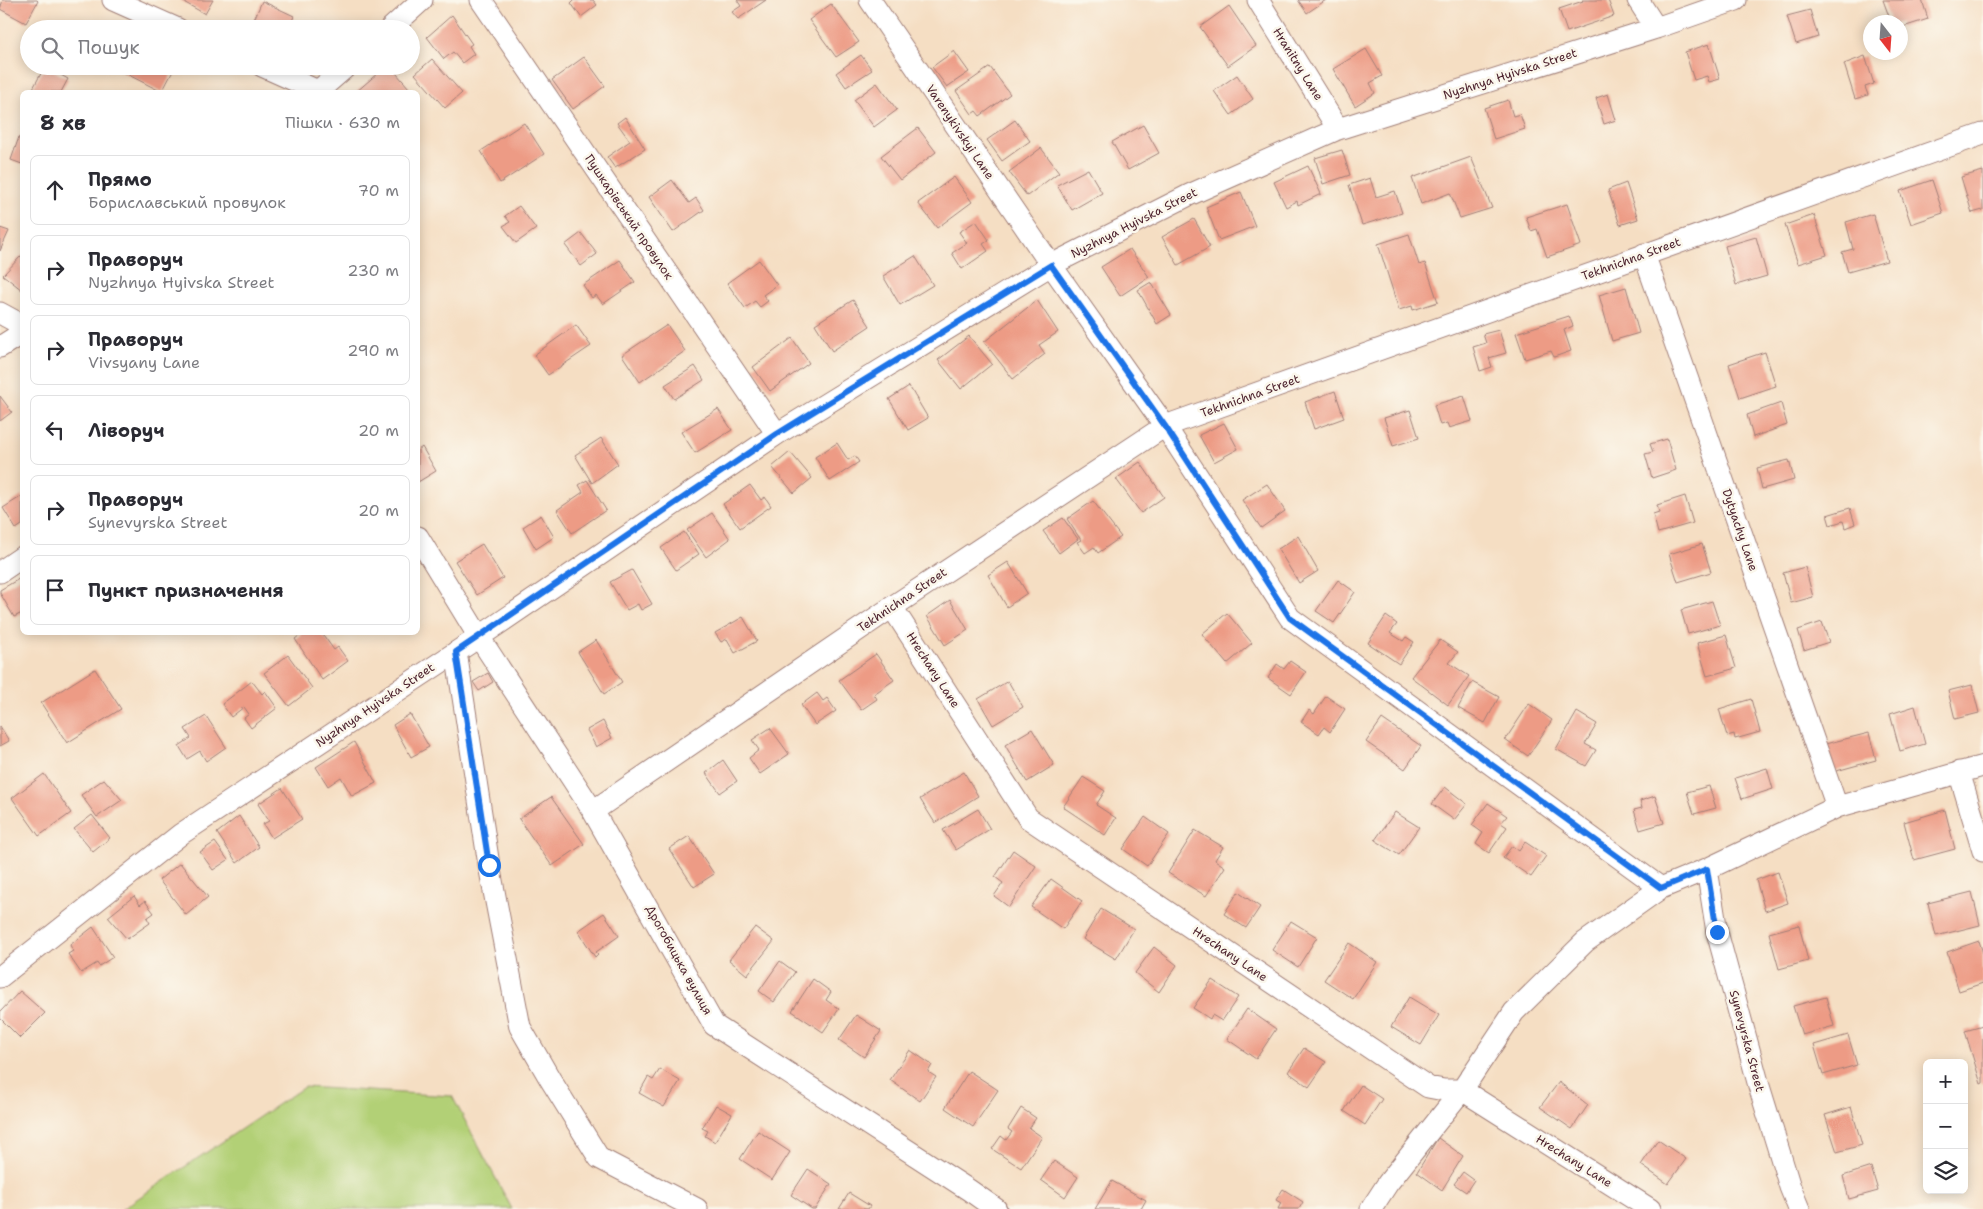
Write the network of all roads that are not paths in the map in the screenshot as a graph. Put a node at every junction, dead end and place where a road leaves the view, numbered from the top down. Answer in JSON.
{"nodes":[{"id":1,"x":113,"y":0,"type":"edge"},
{"id":2,"x":422,"y":0,"type":"edge"},
{"id":3,"x":481,"y":0,"type":"edge"},
{"id":4,"x":870,"y":0,"type":"edge"},
{"id":5,"x":1258,"y":0,"type":"edge"},
{"id":6,"x":1638,"y":0,"type":"edge"},
{"id":7,"x":1736,"y":0,"type":"edge"},
{"id":8,"x":158,"y":20,"type":"edge"},
{"id":9,"x":400,"y":20,"type":"edge"},
{"id":10,"x":1656,"y":28,"type":"junction"},
{"id":11,"x":281,"y":75,"type":"edge"},
{"id":12,"x":337,"y":75,"type":"edge"},
{"id":13,"x":313,"y":90,"type":"edge"},
{"id":14,"x":319,"y":90,"type":"edge"},
{"id":15,"x":1338,"y":129,"type":"junction"},
{"id":16,"x":1983,"y":134,"type":"edge"},
{"id":17,"x":1644,"y":254,"type":"junction"},
{"id":18,"x":1051,"y":265,"type":"junction"},
{"id":19,"x":0,"y":313,"type":"edge"},
{"id":20,"x":20,"y":324,"type":"edge"},
{"id":21,"x":20,"y":334,"type":"edge"},
{"id":22,"x":0,"y":347,"type":"edge"},
{"id":23,"x":1165,"y":426,"type":"junction"},
{"id":24,"x":777,"y":434,"type":"junction"},
{"id":25,"x":420,"y":540,"type":"edge"},
{"id":26,"x":20,"y":558,"type":"edge"},
{"id":27,"x":0,"y":572,"type":"edge"},
{"id":28,"x":892,"y":607,"type":"junction"},
{"id":29,"x":479,"y":637,"type":"junction"},
{"id":30,"x":456,"y":652,"type":"junction"},
{"id":31,"x":1983,"y":766,"type":"edge"},
{"id":32,"x":1959,"y":772,"type":"junction"},
{"id":33,"x":1837,"y":807,"type":"junction"},
{"id":34,"x":594,"y":811,"type":"junction"},
{"id":35,"x":1983,"y":851,"type":"edge"},
{"id":36,"x":1707,"y":869,"type":"junction"},
{"id":37,"x":1661,"y":888,"type":"junction"},
{"id":38,"x":0,"y":977,"type":"edge"},
{"id":39,"x":1462,"y":1090,"type":"junction"},
{"id":40,"x":697,"y":1209,"type":"edge"},
{"id":41,"x":996,"y":1209,"type":"edge"},
{"id":42,"x":1371,"y":1209,"type":"edge"},
{"id":43,"x":1650,"y":1209,"type":"edge"},
{"id":44,"x":1799,"y":1209,"type":"edge"}],
"edges":[{"from":1,"to":8,"type":"street"},
{"from":2,"to":9,"type":"street"},
{"from":3,"to":24,"type":"street","name":"Пушкарівський провулок"},
{"from":4,"to":18,"type":"street","name":"Varenykivskyi Lane"},
{"from":5,"to":15,"type":"street","name":"Hranitny Lane"},
{"from":6,"to":10,"type":"street"},
{"from":7,"to":10,"type":"street","name":"Nyzhnya Hyivska Street"},
{"from":10,"to":15,"type":"street","name":"Nyzhnya Hyivska Street"},
{"from":11,"to":13,"type":"street"},
{"from":12,"to":14,"type":"street"},
{"from":15,"to":18,"type":"street","name":"Nyzhnya Hyivska Street"},
{"from":16,"to":17,"type":"street","name":"Tekhnichna Street"},
{"from":17,"to":23,"type":"street","name":"Tekhnichna Street"},
{"from":17,"to":33,"type":"street","name":"Dytyachy Lane"},
{"from":18,"to":23,"type":"street","name":"Varenykivskyi Lane"},
{"from":18,"to":24,"type":"street","name":"Nyzhnya Hyivska Street"},
{"from":19,"to":20,"type":"street"},
{"from":21,"to":22,"type":"street"},
{"from":23,"to":28,"type":"street","name":"Tekhnichna Street"},
{"from":23,"to":37,"type":"street","name":"Varenykivskyi Lane"},
{"from":24,"to":29,"type":"street","name":"Nyzhnya Hyivska Street"},
{"from":25,"to":29,"type":"street","name":"Дрогобицька вулиця"},
{"from":26,"to":27,"type":"street"},
{"from":28,"to":34,"type":"street","name":"Tekhnichna Street"},
{"from":28,"to":39,"type":"street","name":"Hrechany Lane"},
{"from":29,"to":30,"type":"street","name":"Nyzhnya Hyivska Street"},
{"from":29,"to":34,"type":"street","name":"Дрогобицька вулиця"},
{"from":30,"to":38,"type":"street","name":"Nyzhnya Hyivska Street"},
{"from":30,"to":40,"type":"street"},
{"from":31,"to":32,"type":"street"},
{"from":32,"to":33,"type":"street"},
{"from":32,"to":35,"type":"street"},
{"from":33,"to":36,"type":"street"},
{"from":34,"to":41,"type":"street","name":"Дрогобицька вулиця"},
{"from":36,"to":37,"type":"street"},
{"from":36,"to":44,"type":"street","name":"Synevyrska Street"},
{"from":37,"to":39,"type":"street"},
{"from":39,"to":42,"type":"street"},
{"from":39,"to":43,"type":"street","name":"Hrechany Lane"}]}
